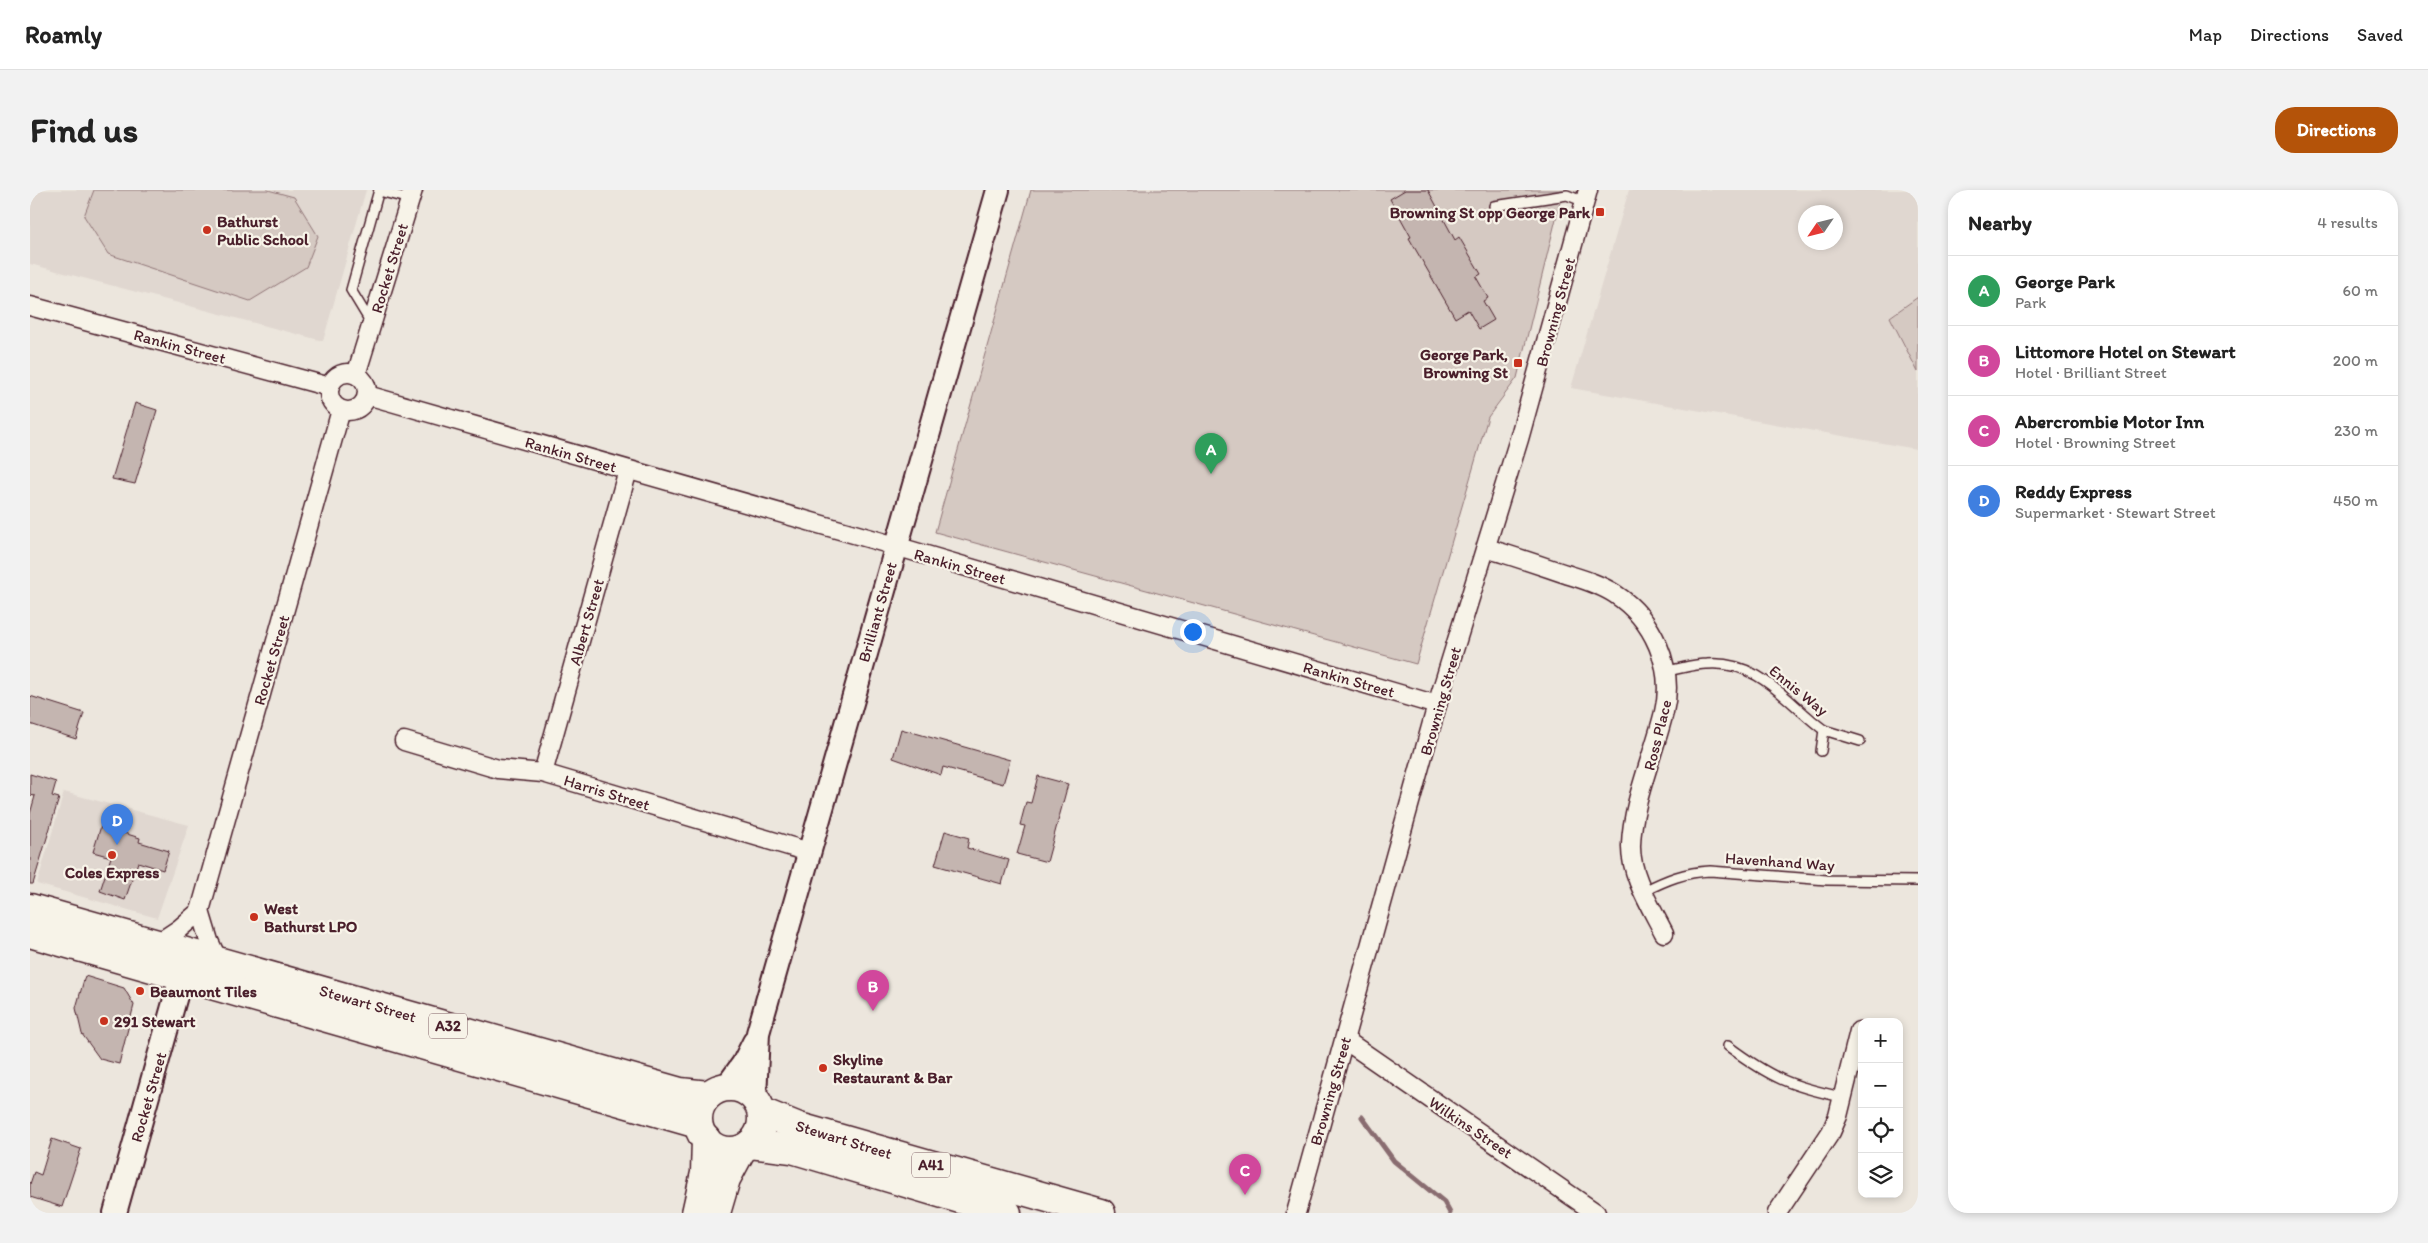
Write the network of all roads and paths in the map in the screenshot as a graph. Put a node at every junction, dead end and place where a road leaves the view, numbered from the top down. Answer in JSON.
{"nodes":[{"id":1,"x":379,"y":190,"type":"edge"},
{"id":2,"x":998,"y":190,"type":"edge"},
{"id":3,"x":411,"y":194,"type":"edge"},
{"id":4,"x":1586,"y":196,"type":"edge"},
{"id":5,"x":1494,"y":206,"type":"dead end"},
{"id":6,"x":30,"y":306,"type":"edge"},
{"id":7,"x":372,"y":324,"type":"junction"},
{"id":8,"x":356,"y":374,"type":"junction"},
{"id":9,"x":330,"y":387,"type":"junction"},
{"id":10,"x":367,"y":395,"type":"junction"},
{"id":11,"x":341,"y":410,"type":"junction"},
{"id":12,"x":628,"y":470,"type":"junction"},
{"id":13,"x":896,"y":547,"type":"junction"},
{"id":14,"x":1486,"y":548,"type":"junction"},
{"id":15,"x":1666,"y":671,"type":"junction"},
{"id":16,"x":1438,"y":705,"type":"junction"},
{"id":17,"x":1824,"y":730,"type":"junction"},
{"id":18,"x":404,"y":741,"type":"dead end"},
{"id":19,"x":1860,"y":741,"type":"dead end"},
{"id":20,"x":1821,"y":751,"type":"dead end"},
{"id":21,"x":543,"y":773,"type":"junction"},
{"id":22,"x":808,"y":852,"type":"junction"},
{"id":23,"x":1918,"y":881,"type":"edge"},
{"id":24,"x":1644,"y":891,"type":"junction"},
{"id":25,"x":30,"y":908,"type":"edge"},
{"id":26,"x":200,"y":911,"type":"junction"},
{"id":27,"x":30,"y":933,"type":"edge"},
{"id":28,"x":1664,"y":933,"type":"dead end"},
{"id":29,"x":158,"y":943,"type":"junction"},
{"id":30,"x":218,"y":960,"type":"junction"},
{"id":31,"x":185,"y":964,"type":"junction"},
{"id":32,"x":758,"y":1034,"type":"junction"},
{"id":33,"x":1858,"y":1035,"type":"edge"},
{"id":34,"x":1345,"y":1040,"type":"junction"},
{"id":35,"x":1728,"y":1046,"type":"dead end"},
{"id":36,"x":717,"y":1091,"type":"junction"},
{"id":37,"x":1842,"y":1097,"type":"junction"},
{"id":38,"x":759,"y":1105,"type":"junction"},
{"id":39,"x":702,"y":1132,"type":"junction"},
{"id":40,"x":746,"y":1146,"type":"junction"},
{"id":41,"x":117,"y":1213,"type":"edge"},
{"id":42,"x":696,"y":1213,"type":"edge"},
{"id":43,"x":716,"y":1213,"type":"edge"},
{"id":44,"x":1007,"y":1213,"type":"edge"},
{"id":45,"x":1101,"y":1213,"type":"edge"},
{"id":46,"x":1296,"y":1213,"type":"edge"},
{"id":47,"x":1596,"y":1213,"type":"edge"},
{"id":48,"x":1777,"y":1213,"type":"edge"}],
"edges":[{"from":1,"to":3,"type":"lane"},
{"from":1,"to":7,"type":"lane"},
{"from":2,"to":13,"type":"street","name":"Brilliant Street"},
{"from":3,"to":7,"type":"street","name":"Rocket Street"},
{"from":4,"to":5,"type":"lane"},
{"from":4,"to":14,"type":"street","name":"Browning Street"},
{"from":6,"to":9,"type":"street","name":"Rankin Street"},
{"from":7,"to":8,"type":"street","name":"Rocket Street"},
{"from":8,"to":9,"type":"street"},
{"from":8,"to":10,"type":"street"},
{"from":9,"to":11,"type":"street"},
{"from":10,"to":11,"type":"street"},
{"from":10,"to":12,"type":"street","name":"Rankin Street"},
{"from":11,"to":26,"type":"street","name":"Rocket Street"},
{"from":12,"to":13,"type":"street","name":"Rankin Street"},
{"from":12,"to":21,"type":"street","name":"Albert Street"},
{"from":13,"to":16,"type":"street","name":"Rankin Street"},
{"from":13,"to":22,"type":"street","name":"Brilliant Street"},
{"from":14,"to":15,"type":"street","name":"Ross Place"},
{"from":14,"to":16,"type":"street","name":"Browning Street"},
{"from":15,"to":17,"type":"lane","name":"Ennis Way"},
{"from":15,"to":24,"type":"street","name":"Ross Place"},
{"from":16,"to":34,"type":"street","name":"Browning Street"},
{"from":17,"to":19,"type":"lane","name":"Ennis Way"},
{"from":17,"to":20,"type":"lane","name":"Ennis Way"},
{"from":18,"to":21,"type":"street","name":"Harris Street"},
{"from":21,"to":22,"type":"street","name":"Harris Street"},
{"from":22,"to":32,"type":"street","name":"Brilliant Street"},
{"from":23,"to":24,"type":"lane","name":"Havenhand Way"},
{"from":24,"to":28,"type":"street","name":"Ross Place"},
{"from":25,"to":29,"type":"highway","name":"Stewart Street","number":"A32"},
{"from":26,"to":29,"type":"street"},
{"from":26,"to":30,"type":"street"},
{"from":27,"to":31,"type":"highway","name":"Stewart Street","number":"A32"},
{"from":29,"to":31,"type":"highway","name":"Stewart Street","number":"A32"},
{"from":30,"to":31,"type":"highway","name":"Stewart Street","number":"A32"},
{"from":30,"to":36,"type":"highway","name":"Stewart Street","number":"A32"},
{"from":31,"to":39,"type":"highway","name":"Stewart Street","number":"A32"},
{"from":31,"to":41,"type":"street","name":"Rocket Street"},
{"from":32,"to":36,"type":"street","name":"Brilliant Street"},
{"from":32,"to":38,"type":"street","name":"Brilliant Street"},
{"from":33,"to":37,"type":"street"},
{"from":34,"to":46,"type":"street","name":"Browning Street"},
{"from":34,"to":47,"type":"street","name":"Wilkins Street"},
{"from":35,"to":37,"type":"lane"},
{"from":36,"to":38,"type":"highway","number":"A32"},
{"from":36,"to":39,"type":"highway"},
{"from":37,"to":48,"type":"street"},
{"from":38,"to":40,"type":"highway"},
{"from":38,"to":45,"type":"highway","name":"Stewart Street","number":"A41"},
{"from":39,"to":40,"type":"highway","number":"A32"},
{"from":39,"to":42,"type":"highway"},
{"from":40,"to":43,"type":"highway"},
{"from":40,"to":44,"type":"highway","name":"Stewart Street","number":"A41"}]}
